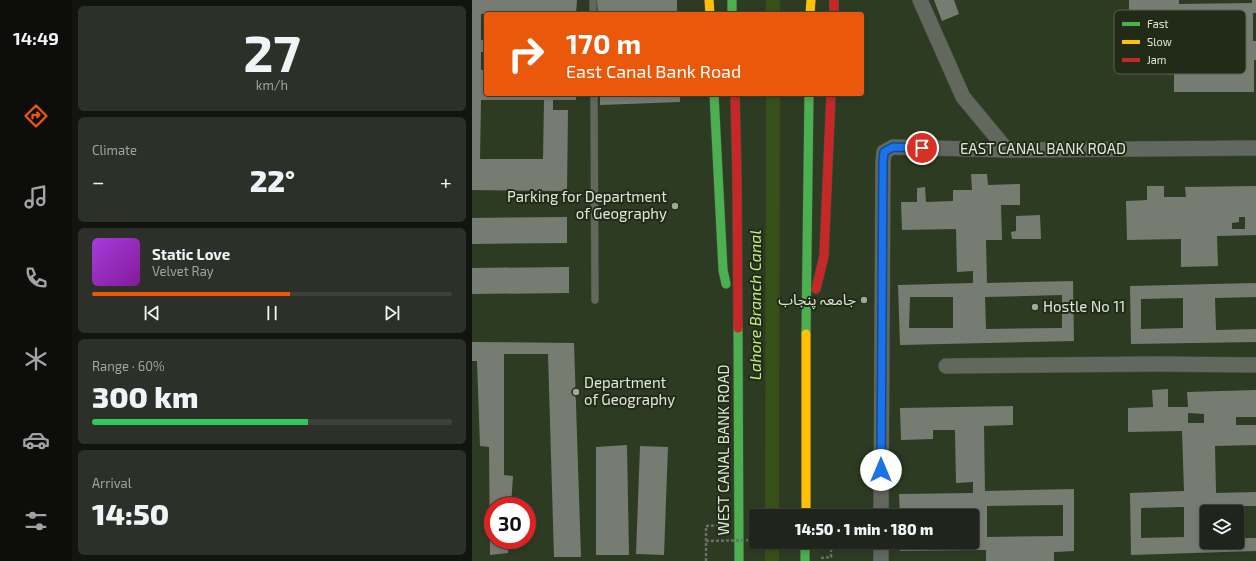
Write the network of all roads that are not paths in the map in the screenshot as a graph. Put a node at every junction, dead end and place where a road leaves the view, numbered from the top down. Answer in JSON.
{"nodes":[{"id":1,"x":593,"y":0,"type":"edge"},
{"id":2,"x":709,"y":0,"type":"edge"},
{"id":3,"x":732,"y":0,"type":"edge"},
{"id":4,"x":811,"y":0,"type":"edge"},
{"id":5,"x":834,"y":0,"type":"edge"},
{"id":6,"x":920,"y":0,"type":"edge"},
{"id":7,"x":593,"y":12,"type":"edge"},
{"id":8,"x":710,"y":12,"type":"edge"},
{"id":9,"x":732,"y":12,"type":"edge"},
{"id":10,"x":810,"y":12,"type":"edge"},
{"id":11,"x":834,"y":12,"type":"edge"},
{"id":12,"x":594,"y":96,"type":"edge"},
{"id":13,"x":714,"y":96,"type":"edge"},
{"id":14,"x":735,"y":96,"type":"edge"},
{"id":15,"x":809,"y":96,"type":"edge"},
{"id":16,"x":831,"y":96,"type":"edge"},
{"id":17,"x":1256,"y":148,"type":"edge"},
{"id":18,"x":1007,"y":150,"type":"junction"},
{"id":19,"x":595,"y":300,"type":"dead end"},
{"id":20,"x":806,"y":331,"type":"junction"},
{"id":21,"x":738,"y":340,"type":"junction"},
{"id":22,"x":1256,"y":364,"type":"edge"},
{"id":23,"x":946,"y":366,"type":"dead end"},
{"id":24,"x":806,"y":509,"type":"edge"},
{"id":25,"x":881,"y":509,"type":"edge"},
{"id":26,"x":805,"y":549,"type":"edge"},
{"id":27,"x":881,"y":549,"type":"edge"},
{"id":28,"x":739,"y":561,"type":"edge"},
{"id":29,"x":805,"y":561,"type":"edge"},
{"id":30,"x":881,"y":561,"type":"edge"}],
"edges":[{"from":1,"to":7,"type":"lane"},
{"from":2,"to":8,"type":"highway"},
{"from":3,"to":9,"type":"highway"},
{"from":4,"to":10,"type":"highway"},
{"from":5,"to":11,"type":"highway"},
{"from":6,"to":18,"type":"street"},
{"from":12,"to":19,"type":"lane"},
{"from":13,"to":21,"type":"highway"},
{"from":14,"to":21,"type":"highway"},
{"from":15,"to":20,"type":"highway"},
{"from":16,"to":20,"type":"highway"},
{"from":17,"to":18,"type":"street","name":"EAST CANAL BANK ROAD"},
{"from":18,"to":25,"type":"street","name":"EAST CANAL BANK ROAD"},
{"from":20,"to":24,"type":"highway"},
{"from":21,"to":28,"type":"highway","name":"WEST CANAL BANK ROAD"},
{"from":22,"to":23,"type":"street"},
{"from":26,"to":29,"type":"highway"},
{"from":27,"to":30,"type":"street"}]}
